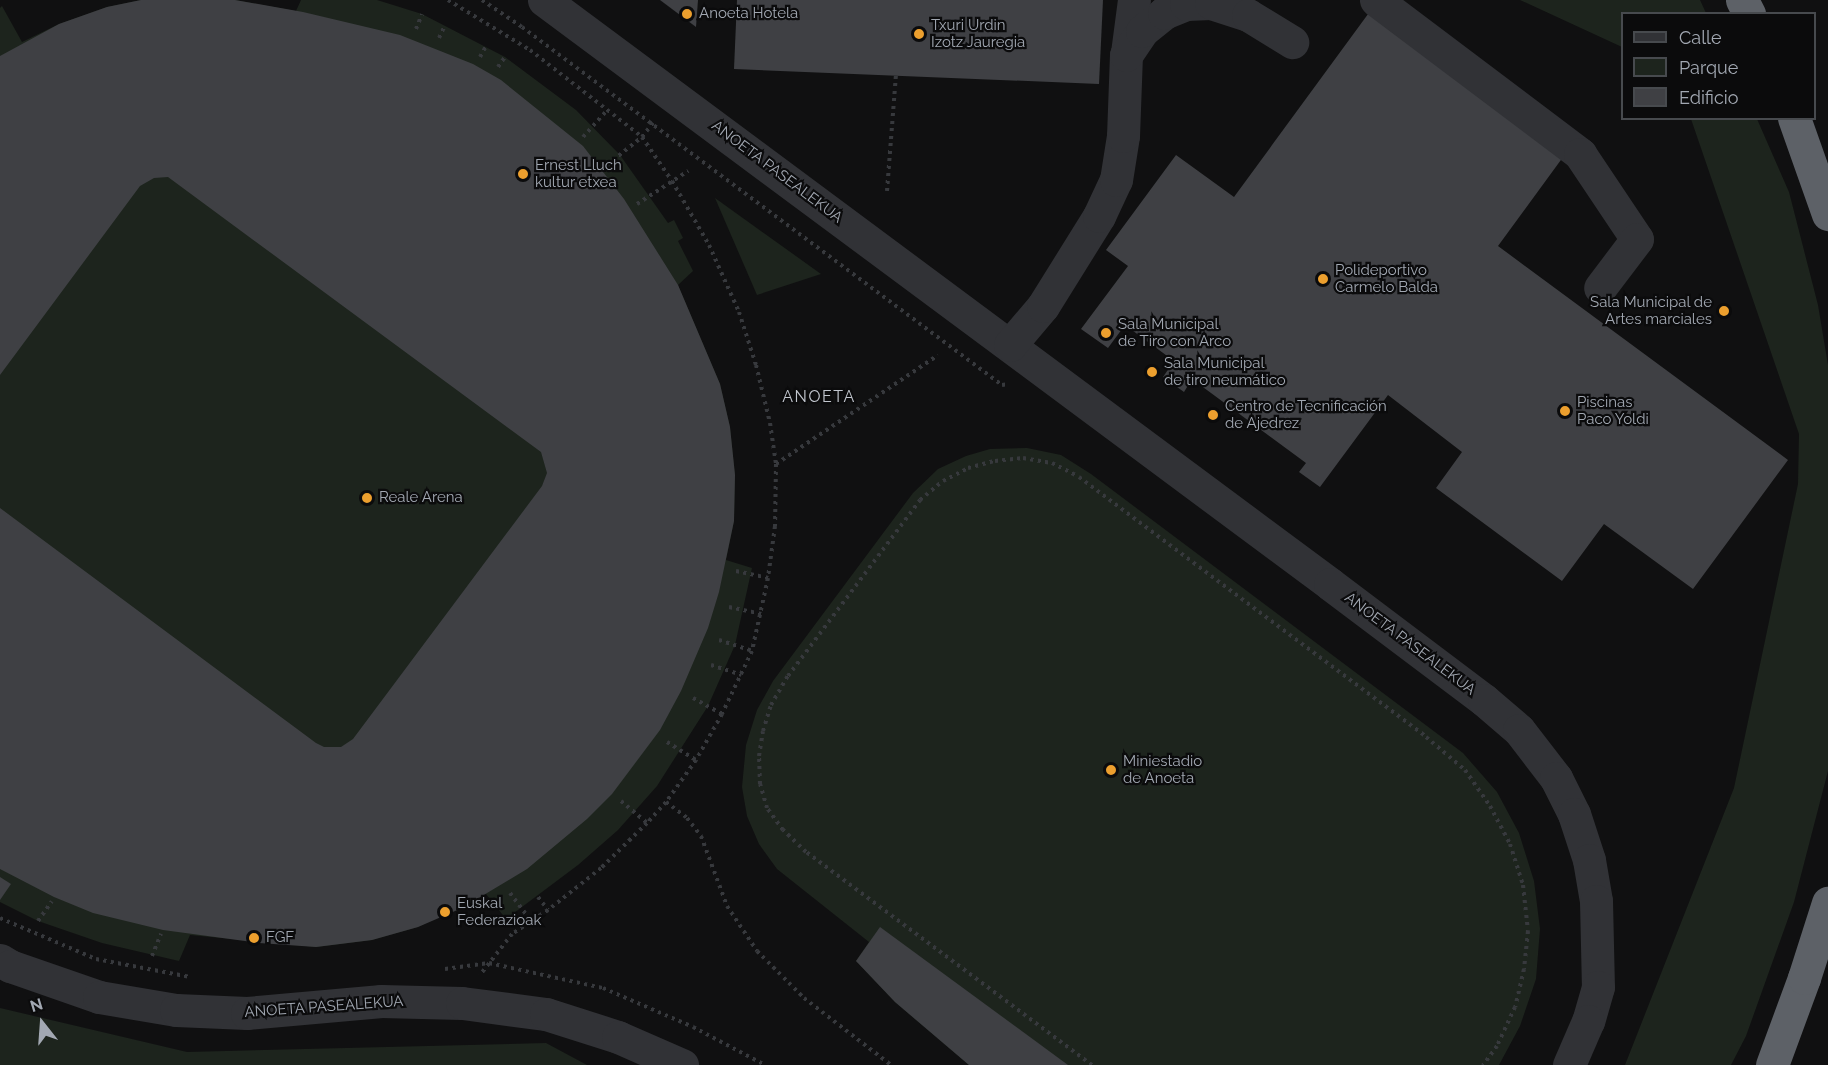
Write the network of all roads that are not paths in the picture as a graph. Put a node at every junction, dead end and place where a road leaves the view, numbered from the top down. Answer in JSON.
{"nodes":[{"id":1,"x":544,"y":0,"type":"edge"},
{"id":2,"x":1134,"y":0,"type":"edge"},
{"id":3,"x":1376,"y":0,"type":"edge"},
{"id":4,"x":1292,"y":42,"type":"dead end"},
{"id":5,"x":1126,"y":55,"type":"junction"},
{"id":6,"x":1795,"y":120,"type":"edge"},
{"id":7,"x":1828,"y":214,"type":"edge"},
{"id":8,"x":1600,"y":288,"type":"dead end"},
{"id":9,"x":1010,"y":345,"type":"junction"},
{"id":10,"x":1828,"y":903,"type":"edge"},
{"id":11,"x":0,"y":960,"type":"edge"},
{"id":12,"x":682,"y":1065,"type":"edge"},
{"id":13,"x":1569,"y":1065,"type":"edge"},
{"id":14,"x":1772,"y":1065,"type":"edge"}],
"edges":[{"from":1,"to":9,"type":"street","name":"ANOETA PASEALEKUA"},
{"from":2,"to":5,"type":"street"},
{"from":3,"to":8,"type":"street"},
{"from":4,"to":5,"type":"street"},
{"from":5,"to":9,"type":"street"},
{"from":6,"to":7,"type":"highway"},
{"from":9,"to":13,"type":"street","name":"ANOETA PASEALEKUA"},
{"from":10,"to":14,"type":"highway"},
{"from":11,"to":12,"type":"street","name":"ANOETA PASEALEKUA"}]}
